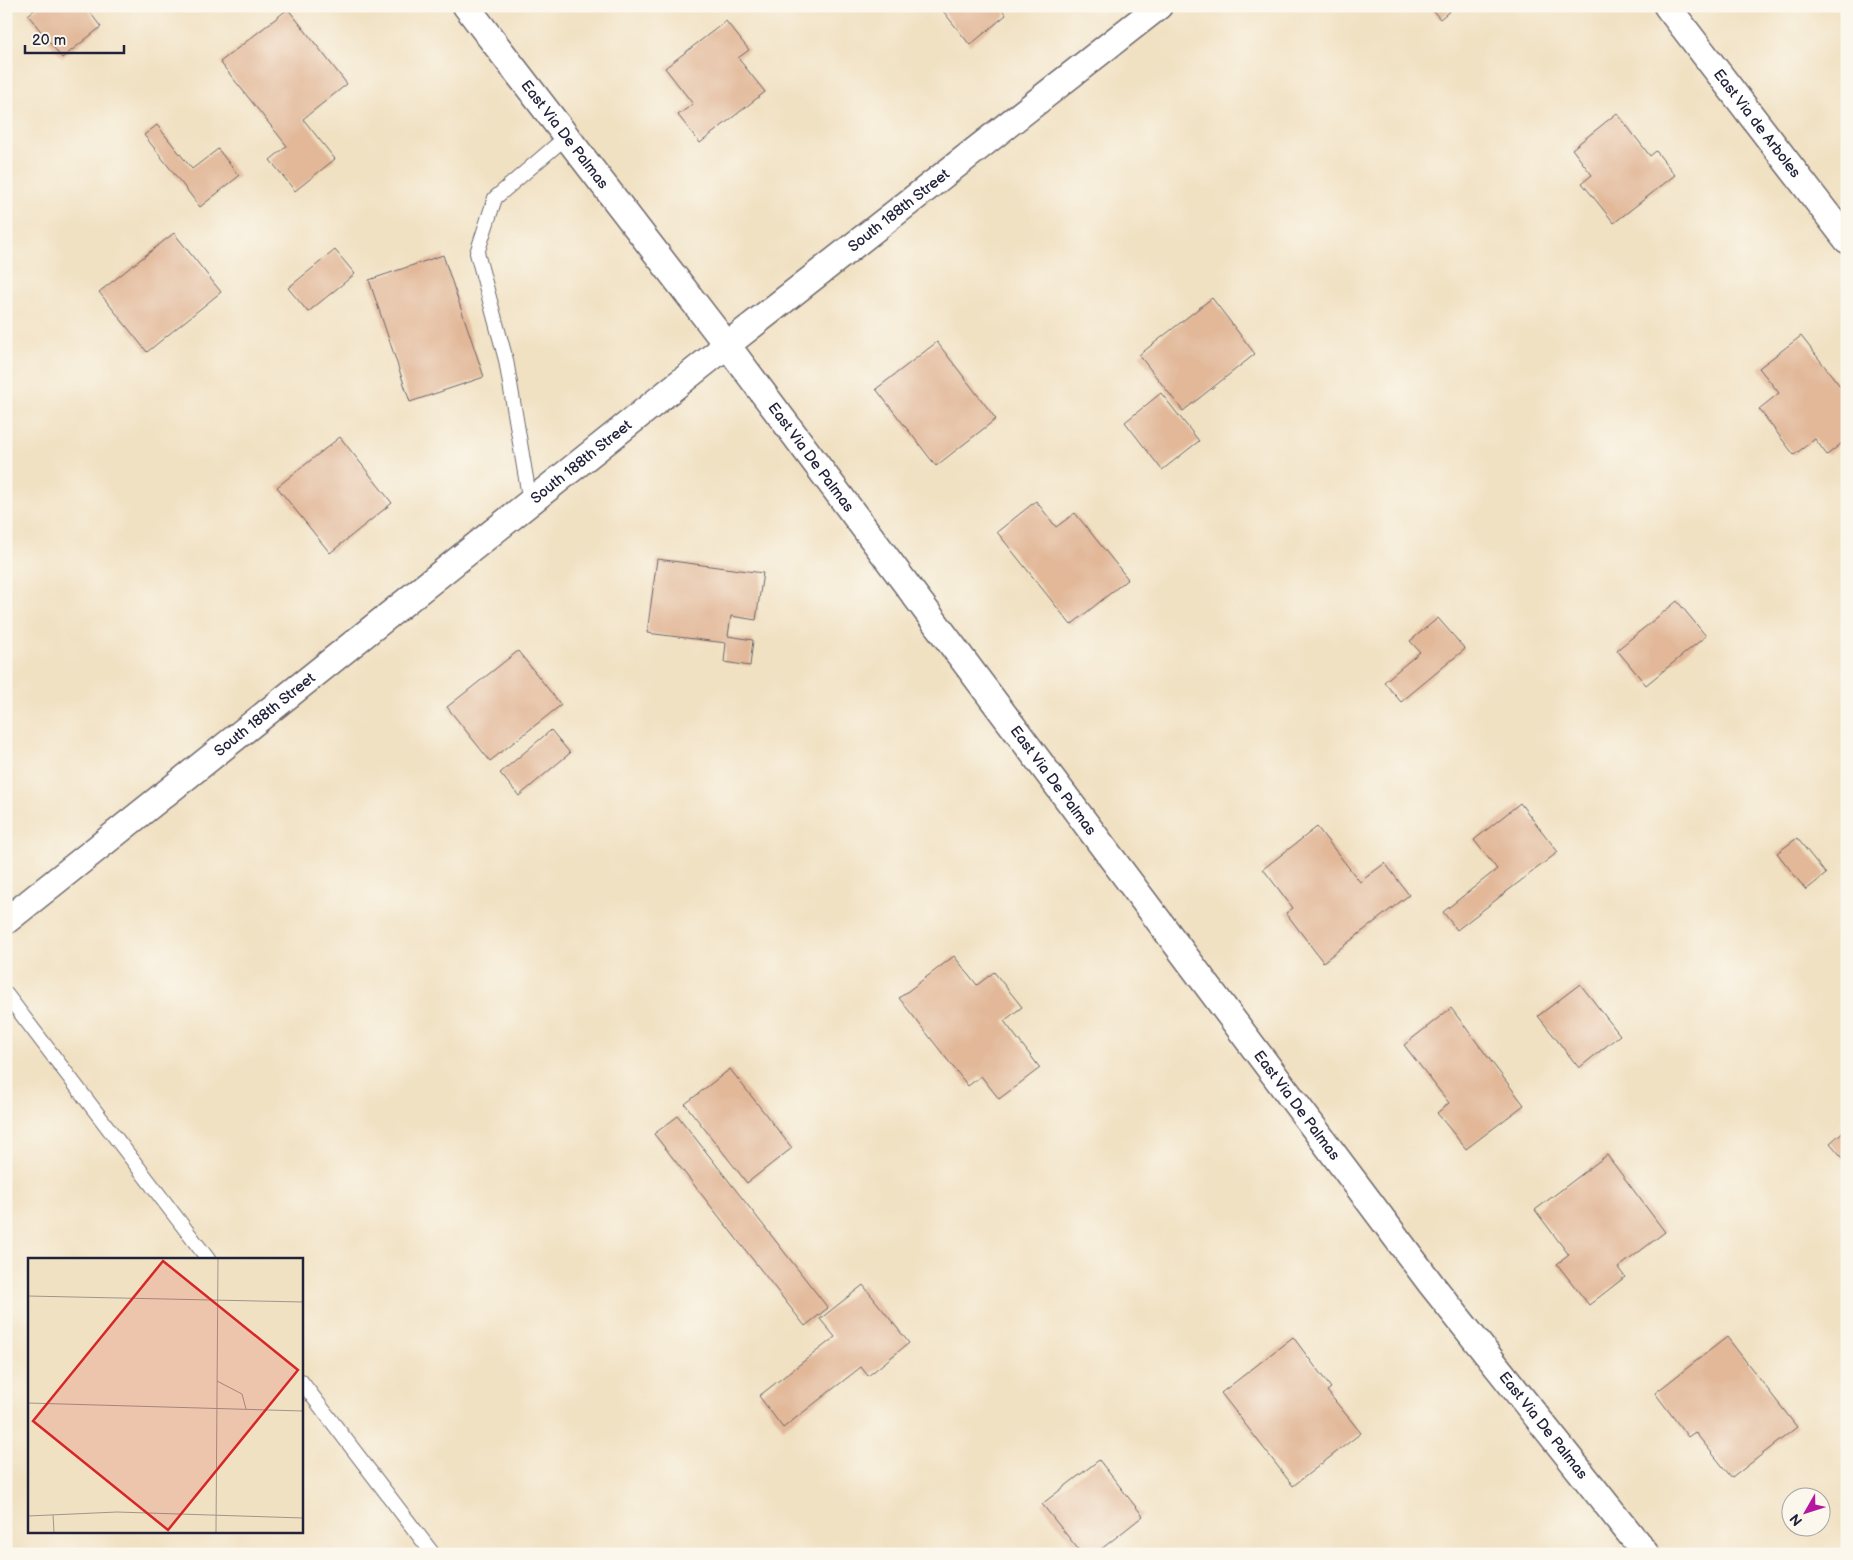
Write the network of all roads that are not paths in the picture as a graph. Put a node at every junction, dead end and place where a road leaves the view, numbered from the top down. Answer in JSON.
{"nodes":[{"id":1,"x":466,"y":6,"type":"edge"},
{"id":2,"x":1159,"y":6,"type":"edge"},
{"id":3,"x":1668,"y":6,"type":"edge"},
{"id":4,"x":566,"y":137,"type":"junction"},
{"id":5,"x":1847,"y":240,"type":"edge"},
{"id":6,"x":727,"y":345,"type":"junction"},
{"id":7,"x":530,"y":502,"type":"junction"},
{"id":8,"x":6,"y":921,"type":"edge"},
{"id":9,"x":6,"y":994,"type":"edge"},
{"id":10,"x":207,"y":1258,"type":"edge"},
{"id":11,"x":302,"y":1382,"type":"edge"},
{"id":12,"x":433,"y":1554,"type":"edge"},
{"id":13,"x":1646,"y":1554,"type":"edge"}],
"edges":[{"from":1,"to":4,"type":"street","name":"East Via De Palmas"},
{"from":2,"to":6,"type":"street","name":"South 188th Street"},
{"from":3,"to":5,"type":"street","name":"East Via de Arboles"},
{"from":4,"to":6,"type":"street","name":"East Via De Palmas"},
{"from":4,"to":7,"type":"lane"},
{"from":6,"to":7,"type":"street","name":"South 188th Street"},
{"from":6,"to":13,"type":"street","name":"East Via De Palmas"},
{"from":7,"to":8,"type":"street","name":"South 188th Street"},
{"from":9,"to":10,"type":"lane"},
{"from":11,"to":12,"type":"lane"}]}
